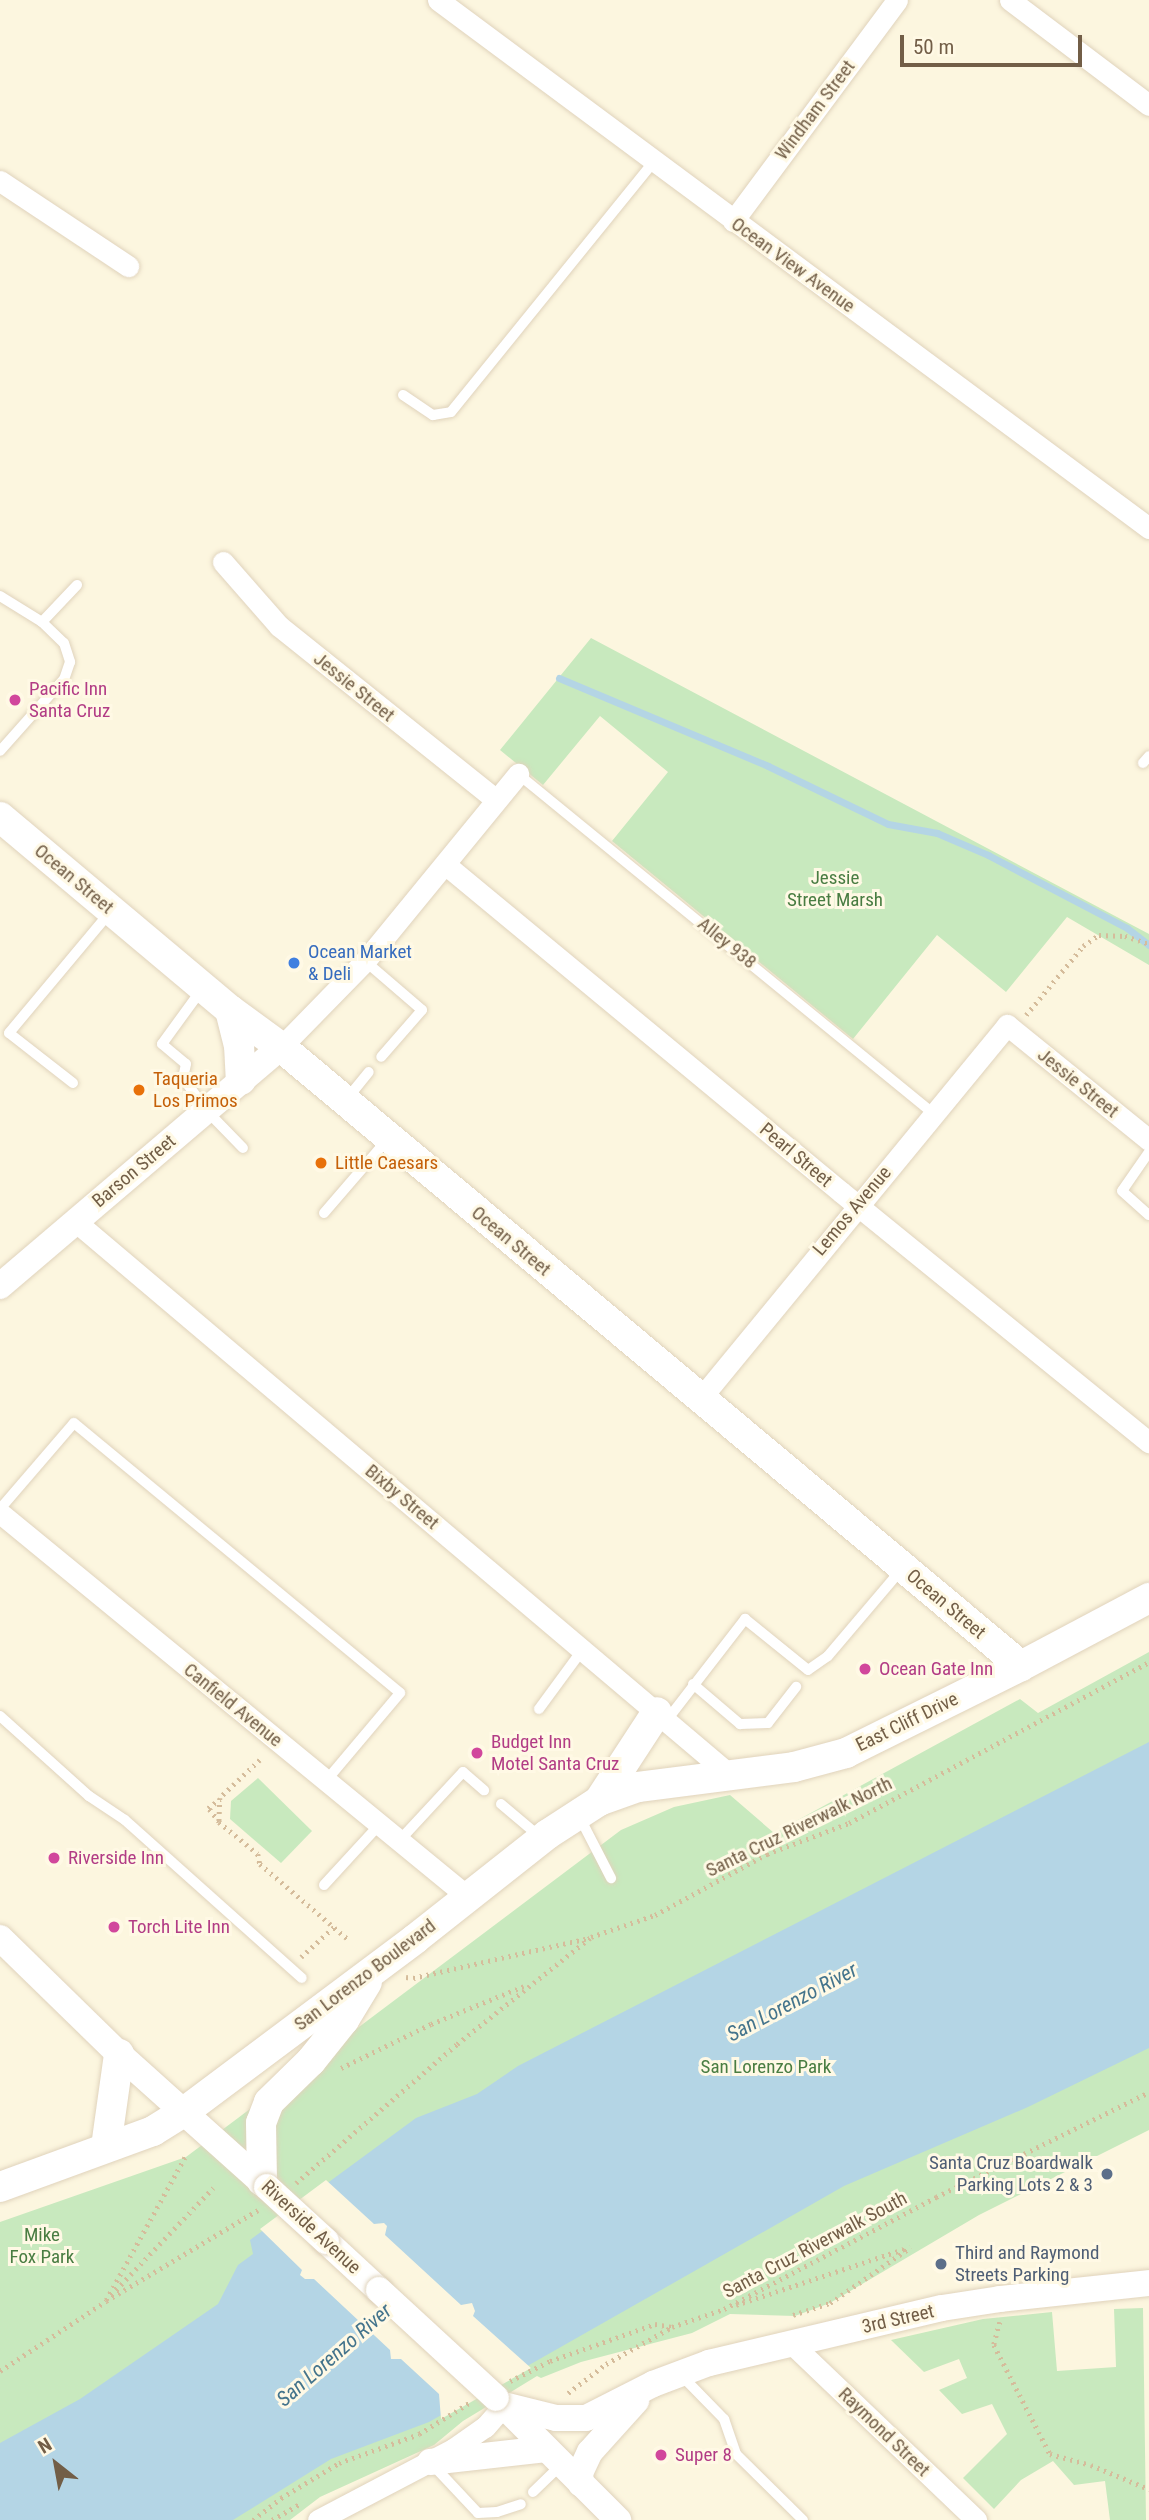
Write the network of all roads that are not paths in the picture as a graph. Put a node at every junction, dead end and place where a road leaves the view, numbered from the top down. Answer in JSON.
{"nodes":[{"id":1,"x":438,"y":0,"type":"edge"},
{"id":2,"x":897,"y":0,"type":"edge"},
{"id":3,"x":1010,"y":0,"type":"edge"},
{"id":4,"x":1149,"y":105,"type":"edge"},
{"id":5,"x":654,"y":162,"type":"junction"},
{"id":6,"x":0,"y":181,"type":"edge"},
{"id":7,"x":733,"y":221,"type":"junction"},
{"id":8,"x":128,"y":266,"type":"dead end"},
{"id":9,"x":403,"y":395,"type":"dead end"},
{"id":10,"x":1149,"y":528,"type":"edge"},
{"id":11,"x":223,"y":562,"type":"dead end"},
{"id":12,"x":77,"y":585,"type":"dead end"},
{"id":13,"x":0,"y":596,"type":"edge"},
{"id":14,"x":42,"y":622,"type":"junction"},
{"id":15,"x":0,"y":751,"type":"edge"},
{"id":16,"x":518,"y":774,"type":"joint"},
{"id":17,"x":496,"y":800,"type":"junction"},
{"id":18,"x":0,"y":817,"type":"edge"},
{"id":19,"x":446,"y":865,"type":"junction"},
{"id":20,"x":111,"y":910,"type":"junction"},
{"id":21,"x":365,"y":961,"type":"junction"},
{"id":22,"x":204,"y":987,"type":"junction"},
{"id":23,"x":230,"y":1010,"type":"junction"},
{"id":24,"x":1007,"y":1025,"type":"joint"},
{"id":25,"x":281,"y":1047,"type":"junction"},
{"id":26,"x":381,"y":1057,"type":"dead end"},
{"id":27,"x":369,"y":1072,"type":"dead end"},
{"id":28,"x":241,"y":1080,"type":"junction"},
{"id":29,"x":73,"y":1083,"type":"dead end"},
{"id":30,"x":345,"y":1101,"type":"junction"},
{"id":31,"x":206,"y":1110,"type":"junction"},
{"id":32,"x":934,"y":1114,"type":"junction"},
{"id":33,"x":389,"y":1138,"type":"junction"},
{"id":34,"x":1149,"y":1140,"type":"edge"},
{"id":35,"x":243,"y":1148,"type":"dead end"},
{"id":36,"x":1149,"y":1152,"type":"edge"},
{"id":37,"x":857,"y":1205,"type":"junction"},
{"id":38,"x":324,"y":1213,"type":"dead end"},
{"id":39,"x":1149,"y":1215,"type":"edge"},
{"id":40,"x":75,"y":1221,"type":"junction"},
{"id":41,"x":0,"y":1286,"type":"edge"},
{"id":42,"x":700,"y":1399,"type":"junction"},
{"id":43,"x":1149,"y":1442,"type":"edge"},
{"id":44,"x":0,"y":1511,"type":"edge"},
{"id":45,"x":903,"y":1568,"type":"junction"},
{"id":46,"x":1149,"y":1598,"type":"edge"},
{"id":47,"x":583,"y":1650,"type":"junction"},
{"id":48,"x":1021,"y":1666,"type":"junction"},
{"id":49,"x":802,"y":1679,"type":"junction"},
{"id":50,"x":693,"y":1684,"type":"junction"},
{"id":51,"x":539,"y":1709,"type":"dead end"},
{"id":52,"x":0,"y":1716,"type":"edge"},
{"id":53,"x":662,"y":1716,"type":"junction"},
{"id":54,"x":729,"y":1774,"type":"junction"},
{"id":55,"x":326,"y":1781,"type":"junction"},
{"id":56,"x":484,"y":1790,"type":"dead end"},
{"id":57,"x":501,"y":1804,"type":"dead end"},
{"id":58,"x":588,"y":1807,"type":"junction"},
{"id":59,"x":379,"y":1825,"type":"junction"},
{"id":60,"x":542,"y":1839,"type":"junction"},
{"id":61,"x":399,"y":1841,"type":"junction"},
{"id":62,"x":611,"y":1878,"type":"dead end"},
{"id":63,"x":324,"y":1885,"type":"dead end"},
{"id":64,"x":467,"y":1896,"type":"junction"},
{"id":65,"x":0,"y":1938,"type":"edge"},
{"id":66,"x":375,"y":1969,"type":"junction"},
{"id":67,"x":302,"y":1978,"type":"dead end"},
{"id":68,"x":119,"y":2054,"type":"junction"},
{"id":69,"x":184,"y":2112,"type":"junction"},
{"id":70,"x":106,"y":2147,"type":"junction"},
{"id":71,"x":265,"y":2184,"type":"junction"},
{"id":72,"x":0,"y":2187,"type":"edge"},
{"id":73,"x":1149,"y":2283,"type":"edge"},
{"id":74,"x":792,"y":2344,"type":"junction"},
{"id":75,"x":679,"y":2373,"type":"junction"},
{"id":76,"x":653,"y":2384,"type":"junction"},
{"id":77,"x":495,"y":2397,"type":"junction"},
{"id":78,"x":553,"y":2457,"type":"junction"},
{"id":79,"x":430,"y":2462,"type":"junction"},
{"id":80,"x":581,"y":2484,"type":"junction"},
{"id":81,"x":533,"y":2492,"type":"dead end"},
{"id":82,"x":521,"y":2504,"type":"dead end"},
{"id":83,"x":318,"y":2520,"type":"edge"},
{"id":84,"x":618,"y":2520,"type":"edge"},
{"id":85,"x":803,"y":2520,"type":"edge"},
{"id":86,"x":976,"y":2520,"type":"edge"}],
"edges":[{"from":1,"to":5,"type":"street","name":"Ocean View Avenue"},
{"from":2,"to":7,"type":"street","name":"Windham Street"},
{"from":3,"to":4,"type":"street"},
{"from":5,"to":7,"type":"street","name":"Ocean View Avenue"},
{"from":5,"to":9,"type":"lane"},
{"from":6,"to":8,"type":"street"},
{"from":7,"to":10,"type":"street","name":"Ocean View Avenue"},
{"from":11,"to":17,"type":"street","name":"Jessie Street"},
{"from":12,"to":14,"type":"lane"},
{"from":13,"to":14,"type":"lane"},
{"from":14,"to":15,"type":"lane"},
{"from":16,"to":17,"type":"street","name":"Barson Street"},
{"from":16,"to":32,"type":"lane","name":"Alley 938"},
{"from":17,"to":19,"type":"street","name":"Barson Street"},
{"from":18,"to":20,"type":"main road","name":"Ocean Street"},
{"from":19,"to":21,"type":"street","name":"Barson Street"},
{"from":19,"to":37,"type":"street","name":"Pearl Street"},
{"from":20,"to":22,"type":"main road","name":"Ocean Street"},
{"from":20,"to":29,"type":"lane"},
{"from":21,"to":25,"type":"street","name":"Barson Street"},
{"from":21,"to":26,"type":"lane"},
{"from":22,"to":23,"type":"main road","name":"Ocean Street"},
{"from":22,"to":31,"type":"lane"},
{"from":23,"to":25,"type":"main road","name":"Ocean Street"},
{"from":23,"to":28,"type":"main road"},
{"from":24,"to":32,"type":"street","name":"Lemos Avenue"},
{"from":24,"to":34,"type":"street","name":"Jessie Street"},
{"from":25,"to":28,"type":"street","name":"Barson Street"},
{"from":25,"to":30,"type":"main road","name":"Ocean Street"},
{"from":27,"to":30,"type":"lane"},
{"from":28,"to":31,"type":"street","name":"Barson Street"},
{"from":30,"to":33,"type":"main road","name":"Ocean Street"},
{"from":31,"to":35,"type":"lane"},
{"from":31,"to":40,"type":"street","name":"Barson Street"},
{"from":32,"to":37,"type":"street","name":"Lemos Avenue"},
{"from":33,"to":38,"type":"lane"},
{"from":33,"to":42,"type":"main road","name":"Ocean Street"},
{"from":36,"to":39,"type":"lane"},
{"from":37,"to":42,"type":"street","name":"Lemos Avenue"},
{"from":37,"to":43,"type":"street","name":"Pearl Street"},
{"from":40,"to":41,"type":"street","name":"Barson Street"},
{"from":40,"to":47,"type":"street","name":"Bixby Street"},
{"from":42,"to":45,"type":"main road","name":"Ocean Street"},
{"from":44,"to":55,"type":"street","name":"Canfield Avenue"},
{"from":44,"to":55,"type":"lane"},
{"from":45,"to":48,"type":"main road","name":"Ocean Street"},
{"from":45,"to":49,"type":"lane"},
{"from":46,"to":48,"type":"main road","name":"East Cliff Drive"},
{"from":47,"to":51,"type":"lane"},
{"from":47,"to":53,"type":"street","name":"Bixby Street"},
{"from":48,"to":54,"type":"main road","name":"East Cliff Drive"},
{"from":49,"to":50,"type":"lane"},
{"from":49,"to":50,"type":"lane"},
{"from":50,"to":53,"type":"lane"},
{"from":52,"to":67,"type":"lane"},
{"from":53,"to":54,"type":"street","name":"Bixby Street"},
{"from":53,"to":58,"type":"main road"},
{"from":54,"to":58,"type":"main road","name":"San Lorenzo Boulevard"},
{"from":55,"to":59,"type":"street","name":"Canfield Avenue"},
{"from":56,"to":61,"type":"lane"},
{"from":57,"to":60,"type":"lane"},
{"from":58,"to":60,"type":"main road","name":"San Lorenzo Boulevard"},
{"from":58,"to":62,"type":"lane"},
{"from":59,"to":61,"type":"street","name":"Canfield Avenue"},
{"from":59,"to":63,"type":"lane"},
{"from":60,"to":64,"type":"main road","name":"San Lorenzo Boulevard"},
{"from":61,"to":64,"type":"street","name":"Canfield Avenue"},
{"from":64,"to":66,"type":"main road","name":"San Lorenzo Boulevard"},
{"from":65,"to":68,"type":"street","name":"Riverside Avenue"},
{"from":66,"to":69,"type":"main road","name":"San Lorenzo Boulevard"},
{"from":66,"to":71,"type":"main road"},
{"from":68,"to":69,"type":"street","name":"Riverside Avenue"},
{"from":68,"to":70,"type":"main road"},
{"from":69,"to":70,"type":"main road","name":"San Lorenzo Boulevard"},
{"from":69,"to":71,"type":"street","name":"Riverside Avenue"},
{"from":70,"to":72,"type":"main road","name":"San Lorenzo Boulevard"},
{"from":71,"to":77,"type":"street","name":"Riverside Avenue","bridge":true},
{"from":73,"to":74,"type":"street","name":"3rd Street"},
{"from":74,"to":75,"type":"street","name":"3rd Street"},
{"from":74,"to":86,"type":"street","name":"Raymond Street"},
{"from":75,"to":76,"type":"street","name":"3rd Street"},
{"from":75,"to":85,"type":"lane"},
{"from":76,"to":77,"type":"street","name":"3rd Street"},
{"from":76,"to":80,"type":"street"},
{"from":77,"to":78,"type":"street","name":"Riverside Avenue"},
{"from":77,"to":79,"type":"street"},
{"from":78,"to":79,"type":"street"},
{"from":78,"to":80,"type":"street","name":"Riverside Avenue"},
{"from":78,"to":81,"type":"lane"},
{"from":79,"to":82,"type":"lane"},
{"from":79,"to":83,"type":"street"},
{"from":80,"to":84,"type":"street","name":"Riverside Avenue"}]}
